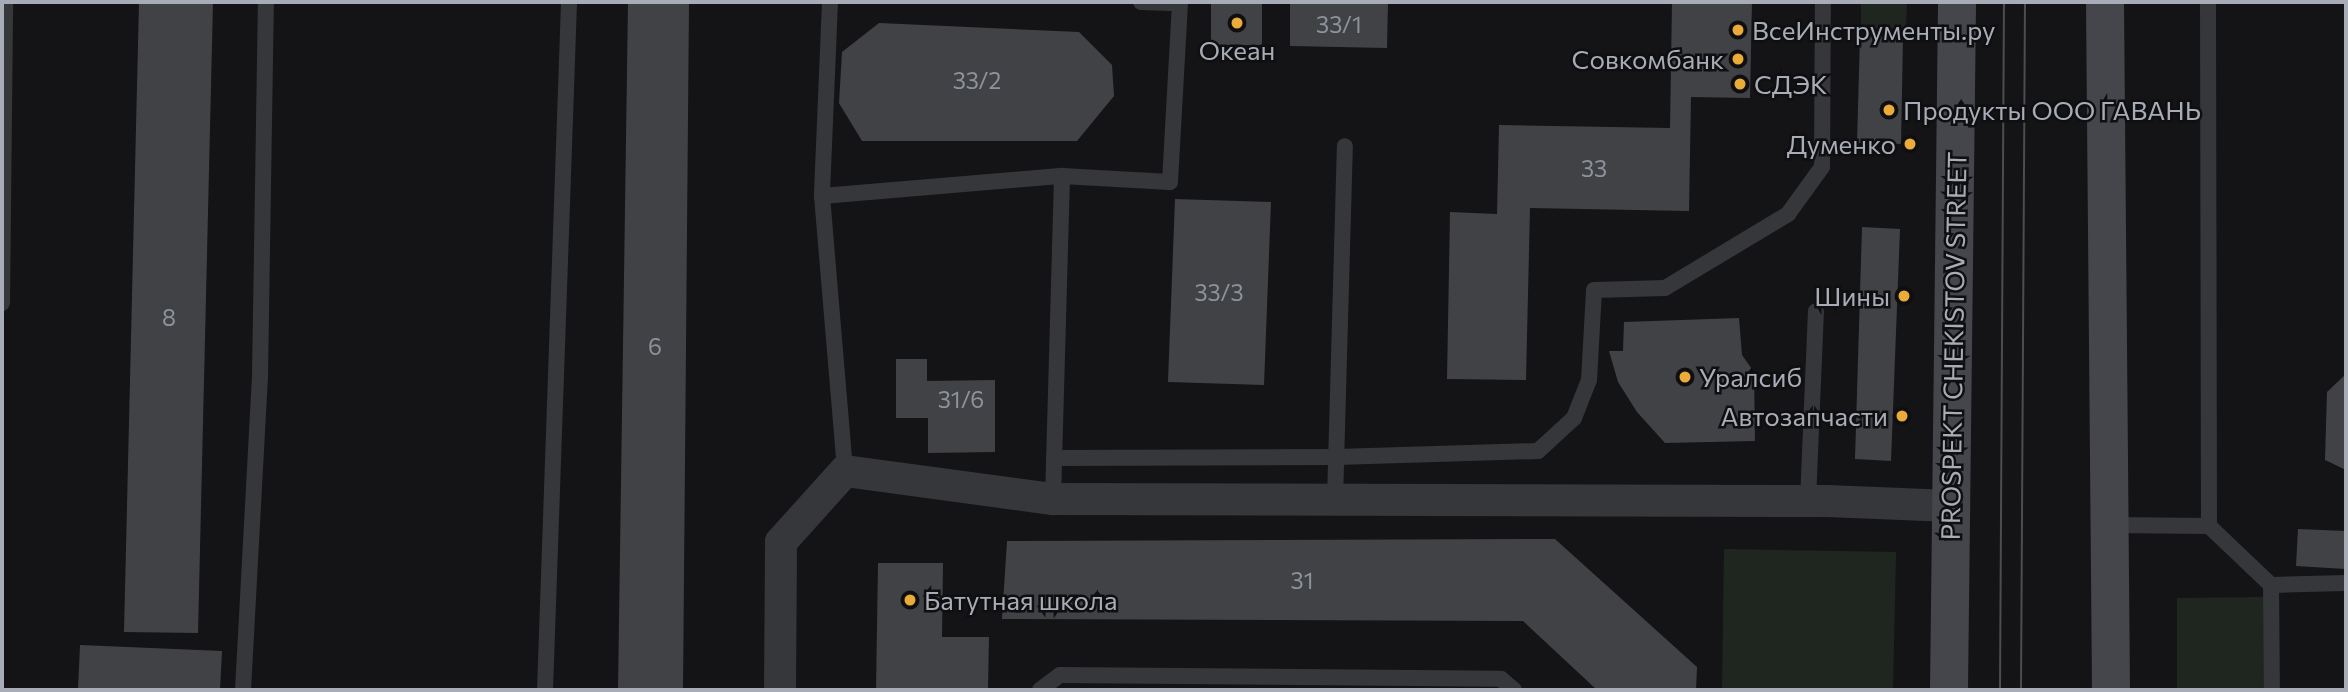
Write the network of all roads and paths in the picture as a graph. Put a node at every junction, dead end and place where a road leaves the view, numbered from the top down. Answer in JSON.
{"nodes":[{"id":1,"x":5,"y":2,"type":"edge"},
{"id":2,"x":266,"y":2,"type":"edge"},
{"id":3,"x":569,"y":2,"type":"edge"},
{"id":4,"x":830,"y":2,"type":"edge"},
{"id":5,"x":1141,"y":2,"type":"edge"},
{"id":6,"x":1179,"y":2,"type":"edge"},
{"id":7,"x":1823,"y":2,"type":"edge"},
{"id":8,"x":1956,"y":2,"type":"edge"},
{"id":9,"x":2105,"y":2,"type":"edge"},
{"id":10,"x":2208,"y":2,"type":"edge"},
{"id":11,"x":1345,"y":146,"type":"dead end"},
{"id":12,"x":1062,"y":176,"type":"junction"},
{"id":13,"x":822,"y":196,"type":"junction"},
{"id":14,"x":2,"y":303,"type":"edge"},
{"id":15,"x":1816,"y":311,"type":"dead end"},
{"id":16,"x":1336,"y":457,"type":"junction"},
{"id":17,"x":1054,"y":458,"type":"junction"},
{"id":18,"x":845,"y":471,"type":"junction"},
{"id":19,"x":1053,"y":499,"type":"junction"},
{"id":20,"x":1335,"y":500,"type":"junction"},
{"id":21,"x":1808,"y":501,"type":"junction"},
{"id":22,"x":1951,"y":506,"type":"junction"},
{"id":23,"x":2111,"y":524,"type":"junction"},
{"id":24,"x":2209,"y":526,"type":"junction"},
{"id":25,"x":2346,"y":583,"type":"edge"},
{"id":26,"x":2271,"y":585,"type":"junction"},
{"id":27,"x":1264,"y":684,"type":"edge"},
{"id":28,"x":243,"y":690,"type":"edge"},
{"id":29,"x":545,"y":690,"type":"edge"},
{"id":30,"x":780,"y":690,"type":"edge"},
{"id":31,"x":1040,"y":690,"type":"edge"},
{"id":32,"x":1514,"y":690,"type":"edge"},
{"id":33,"x":1949,"y":690,"type":"edge"},
{"id":34,"x":2111,"y":690,"type":"edge"},
{"id":35,"x":2272,"y":690,"type":"edge"}],
"edges":[{"from":1,"to":14,"type":"lane"},
{"from":2,"to":28,"type":"lane"},
{"from":3,"to":29,"type":"lane"},
{"from":4,"to":13,"type":"lane"},
{"from":5,"to":6,"type":"lane"},
{"from":6,"to":12,"type":"lane"},
{"from":7,"to":16,"type":"lane"},
{"from":8,"to":22,"type":"main road","name":"PROSPEKT CHEKISTOV STREET"},
{"from":9,"to":23,"type":"main road"},
{"from":10,"to":24,"type":"lane"},
{"from":11,"to":16,"type":"lane"},
{"from":12,"to":13,"type":"lane"},
{"from":12,"to":17,"type":"lane"},
{"from":13,"to":18,"type":"lane"},
{"from":15,"to":21,"type":"lane"},
{"from":16,"to":17,"type":"lane"},
{"from":16,"to":20,"type":"lane"},
{"from":17,"to":19,"type":"lane"},
{"from":18,"to":19,"type":"street"},
{"from":18,"to":30,"type":"street"},
{"from":19,"to":20,"type":"street"},
{"from":20,"to":21,"type":"street"},
{"from":21,"to":22,"type":"street"},
{"from":22,"to":33,"type":"main road","name":"PROSPEKT CHEKISTOV STREET"},
{"from":23,"to":24,"type":"lane"},
{"from":23,"to":34,"type":"main road"},
{"from":24,"to":26,"type":"lane"},
{"from":25,"to":26,"type":"lane"},
{"from":26,"to":35,"type":"lane"},
{"from":27,"to":31,"type":"lane"},
{"from":27,"to":32,"type":"lane"}]}
